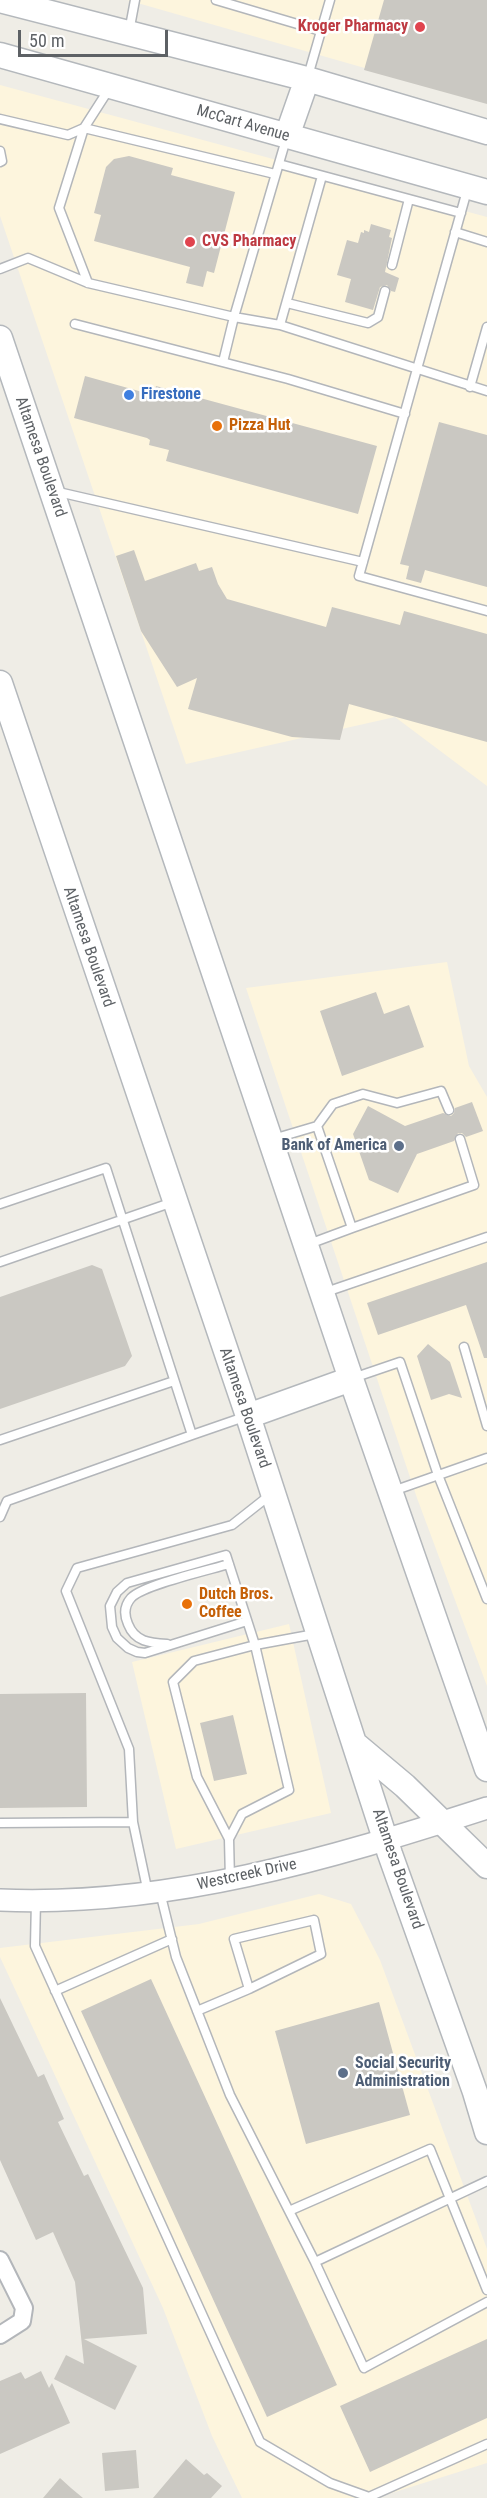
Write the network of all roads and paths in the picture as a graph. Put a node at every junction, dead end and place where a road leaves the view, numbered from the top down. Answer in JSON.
{"nodes":[{"id":1,"x":135,"y":0,"type":"edge"},
{"id":2,"x":216,"y":0,"type":"edge"},
{"id":3,"x":330,"y":0,"type":"edge"},
{"id":4,"x":14,"y":2,"type":"edge"},
{"id":5,"x":321,"y":31,"type":"junction"},
{"id":6,"x":129,"y":33,"type":"junction"},
{"id":7,"x":0,"y":55,"type":"edge"},
{"id":8,"x":307,"y":79,"type":"junction"},
{"id":9,"x":111,"y":86,"type":"junction"},
{"id":10,"x":0,"y":119,"type":"edge"},
{"id":11,"x":84,"y":128,"type":"junction"},
{"id":12,"x":487,"y":132,"type":"edge"},
{"id":13,"x":287,"y":136,"type":"junction"},
{"id":14,"x":0,"y":151,"type":"edge"},
{"id":15,"x":0,"y":162,"type":"edge"},
{"id":16,"x":279,"y":164,"type":"junction"},
{"id":17,"x":276,"y":174,"type":"junction"},
{"id":18,"x":322,"y":176,"type":"junction"},
{"id":19,"x":478,"y":189,"type":"edge"},
{"id":20,"x":409,"y":199,"type":"junction"},
{"id":21,"x":461,"y":213,"type":"junction"},
{"id":22,"x":455,"y":232,"type":"junction"},
{"id":23,"x":487,"y":242,"type":"edge"},
{"id":24,"x":392,"y":265,"type":"dead end"},
{"id":25,"x":0,"y":269,"type":"edge"},
{"id":26,"x":88,"y":283,"type":"junction"},
{"id":27,"x":385,"y":291,"type":"dead end"},
{"id":28,"x":287,"y":303,"type":"junction"},
{"id":29,"x":234,"y":316,"type":"junction"},
{"id":30,"x":75,"y":324,"type":"dead end"},
{"id":31,"x":280,"y":325,"type":"junction"},
{"id":32,"x":487,"y":327,"type":"edge"},
{"id":33,"x":0,"y":338,"type":"edge"},
{"id":34,"x":223,"y":362,"type":"junction"},
{"id":35,"x":418,"y":370,"type":"junction"},
{"id":36,"x":5,"y":371,"type":"edge"},
{"id":37,"x":470,"y":387,"type":"junction"},
{"id":38,"x":487,"y":391,"type":"edge"},
{"id":39,"x":405,"y":414,"type":"junction"},
{"id":40,"x":52,"y":491,"type":"junction"},
{"id":41,"x":363,"y":562,"type":"junction"},
{"id":42,"x":487,"y":611,"type":"edge"},
{"id":43,"x":0,"y":683,"type":"edge"},
{"id":44,"x":4,"y":712,"type":"edge"},
{"id":45,"x":449,"y":1110,"type":"dead end"},
{"id":46,"x":317,"y":1126,"type":"junction"},
{"id":47,"x":460,"y":1139,"type":"dead end"},
{"id":48,"x":270,"y":1140,"type":"junction"},
{"id":49,"x":175,"y":1202,"type":"junction"},
{"id":50,"x":0,"y":1204,"type":"edge"},
{"id":51,"x":123,"y":1219,"type":"junction"},
{"id":52,"x":352,"y":1228,"type":"junction"},
{"id":53,"x":487,"y":1237,"type":"edge"},
{"id":54,"x":306,"y":1245,"type":"junction"},
{"id":55,"x":0,"y":1262,"type":"edge"},
{"id":56,"x":322,"y":1294,"type":"junction"},
{"id":57,"x":464,"y":1347,"type":"dead end"},
{"id":58,"x":351,"y":1379,"type":"junction"},
{"id":59,"x":174,"y":1381,"type":"junction"},
{"id":60,"x":248,"y":1416,"type":"junction"},
{"id":61,"x":487,"y":1426,"type":"edge"},
{"id":62,"x":192,"y":1435,"type":"junction"},
{"id":63,"x":0,"y":1440,"type":"edge"},
{"id":64,"x":487,"y":1458,"type":"edge"},
{"id":65,"x":438,"y":1475,"type":"junction"},
{"id":66,"x":390,"y":1492,"type":"junction"},
{"id":67,"x":273,"y":1493,"type":"junction"},
{"id":68,"x":0,"y":1517,"type":"edge"},
{"id":69,"x":229,"y":1564,"type":"junction"},
{"id":70,"x":487,"y":1599,"type":"edge"},
{"id":71,"x":247,"y":1621,"type":"junction"},
{"id":72,"x":319,"y":1633,"type":"junction"},
{"id":73,"x":172,"y":1644,"type":"junction"},
{"id":74,"x":255,"y":1645,"type":"junction"},
{"id":75,"x":355,"y":1744,"type":"junction"},
{"id":76,"x":487,"y":1769,"type":"edge"},
{"id":77,"x":487,"y":1808,"type":"edge"},
{"id":78,"x":133,"y":1822,"type":"junction"},
{"id":79,"x":0,"y":1823,"type":"edge"},
{"id":80,"x":441,"y":1823,"type":"junction"},
{"id":81,"x":229,"y":1839,"type":"junction"},
{"id":82,"x":386,"y":1839,"type":"junction"},
{"id":83,"x":487,"y":1866,"type":"edge"},
{"id":84,"x":230,"y":1881,"type":"junction"},
{"id":85,"x":154,"y":1892,"type":"junction"},
{"id":86,"x":0,"y":1900,"type":"edge"},
{"id":87,"x":36,"y":1900,"type":"junction"},
{"id":88,"x":172,"y":1939,"type":"junction"},
{"id":89,"x":249,"y":1989,"type":"junction"},
{"id":90,"x":56,"y":1991,"type":"junction"},
{"id":91,"x":197,"y":2011,"type":"junction"},
{"id":92,"x":487,"y":2133,"type":"edge"},
{"id":93,"x":487,"y":2181,"type":"edge"},
{"id":94,"x":450,"y":2199,"type":"junction"},
{"id":95,"x":290,"y":2211,"type":"junction"},
{"id":96,"x":0,"y":2260,"type":"edge"},
{"id":97,"x":315,"y":2262,"type":"junction"},
{"id":98,"x":487,"y":2290,"type":"edge"},
{"id":99,"x":487,"y":2302,"type":"edge"},
{"id":100,"x":0,"y":2335,"type":"edge"},
{"id":101,"x":487,"y":2444,"type":"edge"}],
"edges":[{"from":1,"to":6,"type":"lane"},
{"from":2,"to":5,"type":"lane"},
{"from":3,"to":5,"type":"lane"},
{"from":4,"to":6,"type":"main road"},
{"from":5,"to":8,"type":"lane"},
{"from":6,"to":8,"type":"main road"},
{"from":7,"to":9,"type":"main road","name":"McCart Avenue"},
{"from":8,"to":12,"type":"main road"},
{"from":8,"to":13,"type":"main road"},
{"from":9,"to":11,"type":"lane"},
{"from":9,"to":13,"type":"main road","name":"McCart Avenue"},
{"from":10,"to":11,"type":"lane"},
{"from":11,"to":17,"type":"lane"},
{"from":11,"to":26,"type":"lane"},
{"from":13,"to":16,"type":"lane"},
{"from":13,"to":19,"type":"main road","name":"McCart Avenue"},
{"from":14,"to":15,"type":"lane"},
{"from":16,"to":17,"type":"lane"},
{"from":16,"to":18,"type":"lane"},
{"from":17,"to":29,"type":"lane"},
{"from":18,"to":20,"type":"lane"},
{"from":18,"to":28,"type":"lane"},
{"from":19,"to":21,"type":"lane"},
{"from":20,"to":21,"type":"lane"},
{"from":20,"to":24,"type":"lane"},
{"from":21,"to":22,"type":"lane"},
{"from":22,"to":23,"type":"lane"},
{"from":22,"to":35,"type":"lane"},
{"from":25,"to":26,"type":"lane"},
{"from":26,"to":29,"type":"lane"},
{"from":27,"to":28,"type":"lane"},
{"from":28,"to":31,"type":"lane"},
{"from":29,"to":31,"type":"lane"},
{"from":29,"to":34,"type":"lane"},
{"from":30,"to":34,"type":"lane"},
{"from":31,"to":35,"type":"lane"},
{"from":32,"to":37,"type":"lane"},
{"from":33,"to":36,"type":"main road","name":"Altamesa Boulevard"},
{"from":34,"to":39,"type":"lane"},
{"from":35,"to":37,"type":"lane"},
{"from":35,"to":39,"type":"lane"},
{"from":36,"to":40,"type":"main road","name":"Altamesa Boulevard"},
{"from":37,"to":38,"type":"lane"},
{"from":39,"to":41,"type":"lane"},
{"from":40,"to":41,"type":"lane"},
{"from":40,"to":48,"type":"main road","name":"Altamesa Boulevard"},
{"from":41,"to":42,"type":"lane"},
{"from":43,"to":44,"type":"main road","name":"Altamesa Boulevard"},
{"from":44,"to":49,"type":"main road","name":"Altamesa Boulevard"},
{"from":45,"to":46,"type":"lane"},
{"from":46,"to":48,"type":"lane"},
{"from":46,"to":52,"type":"lane"},
{"from":47,"to":52,"type":"lane"},
{"from":48,"to":54,"type":"main road","name":"Altamesa Boulevard"},
{"from":49,"to":51,"type":"lane"},
{"from":49,"to":60,"type":"main road","name":"Altamesa Boulevard"},
{"from":50,"to":51,"type":"lane"},
{"from":51,"to":55,"type":"lane"},
{"from":51,"to":59,"type":"lane"},
{"from":52,"to":54,"type":"lane"},
{"from":53,"to":56,"type":"lane"},
{"from":54,"to":56,"type":"main road","name":"Altamesa Boulevard"},
{"from":56,"to":58,"type":"main road","name":"Altamesa Boulevard"},
{"from":57,"to":61,"type":"lane"},
{"from":58,"to":60,"type":"main road"},
{"from":58,"to":65,"type":"lane"},
{"from":58,"to":66,"type":"main road","name":"Altamesa Boulevard"},
{"from":59,"to":62,"type":"lane"},
{"from":59,"to":63,"type":"lane"},
{"from":60,"to":62,"type":"lane"},
{"from":60,"to":67,"type":"main road","name":"Altamesa Boulevard"},
{"from":62,"to":68,"type":"lane"},
{"from":64,"to":65,"type":"lane"},
{"from":65,"to":66,"type":"lane"},
{"from":65,"to":70,"type":"lane"},
{"from":66,"to":76,"type":"main road","name":"Altamesa Boulevard"},
{"from":67,"to":72,"type":"main road","name":"Altamesa Boulevard"},
{"from":67,"to":78,"type":"lane"},
{"from":69,"to":71,"type":"lane"},
{"from":69,"to":73,"type":"lane"},
{"from":69,"to":73,"type":"lane"},
{"from":71,"to":73,"type":"lane"},
{"from":71,"to":74,"type":"lane"},
{"from":72,"to":74,"type":"lane"},
{"from":72,"to":75,"type":"main road","name":"Altamesa Boulevard"},
{"from":74,"to":81,"type":"lane"},
{"from":74,"to":81,"type":"lane"},
{"from":75,"to":80,"type":"main road"},
{"from":75,"to":82,"type":"main road","name":"Altamesa Boulevard"},
{"from":77,"to":80,"type":"street","name":"Westcreek Drive"},
{"from":78,"to":79,"type":"lane"},
{"from":78,"to":85,"type":"lane"},
{"from":80,"to":82,"type":"street","name":"Westcreek Drive"},
{"from":80,"to":83,"type":"main road"},
{"from":81,"to":84,"type":"lane"},
{"from":82,"to":84,"type":"street","name":"Westcreek Drive"},
{"from":82,"to":92,"type":"main road","name":"Altamesa Boulevard"},
{"from":84,"to":85,"type":"street","name":"Westcreek Drive"},
{"from":85,"to":87,"type":"street","name":"Westcreek Drive"},
{"from":85,"to":88,"type":"lane"},
{"from":86,"to":87,"type":"street","name":"Westcreek Drive"},
{"from":87,"to":90,"type":"lane"},
{"from":88,"to":90,"type":"lane"},
{"from":88,"to":91,"type":"lane"},
{"from":89,"to":89,"type":"lane"},
{"from":89,"to":91,"type":"lane"},
{"from":90,"to":101,"type":"lane"},
{"from":91,"to":95,"type":"lane"},
{"from":93,"to":94,"type":"lane"},
{"from":94,"to":95,"type":"lane"},
{"from":94,"to":97,"type":"lane"},
{"from":94,"to":98,"type":"lane"},
{"from":95,"to":97,"type":"lane"},
{"from":96,"to":100,"type":"street"},
{"from":97,"to":99,"type":"lane"}]}
